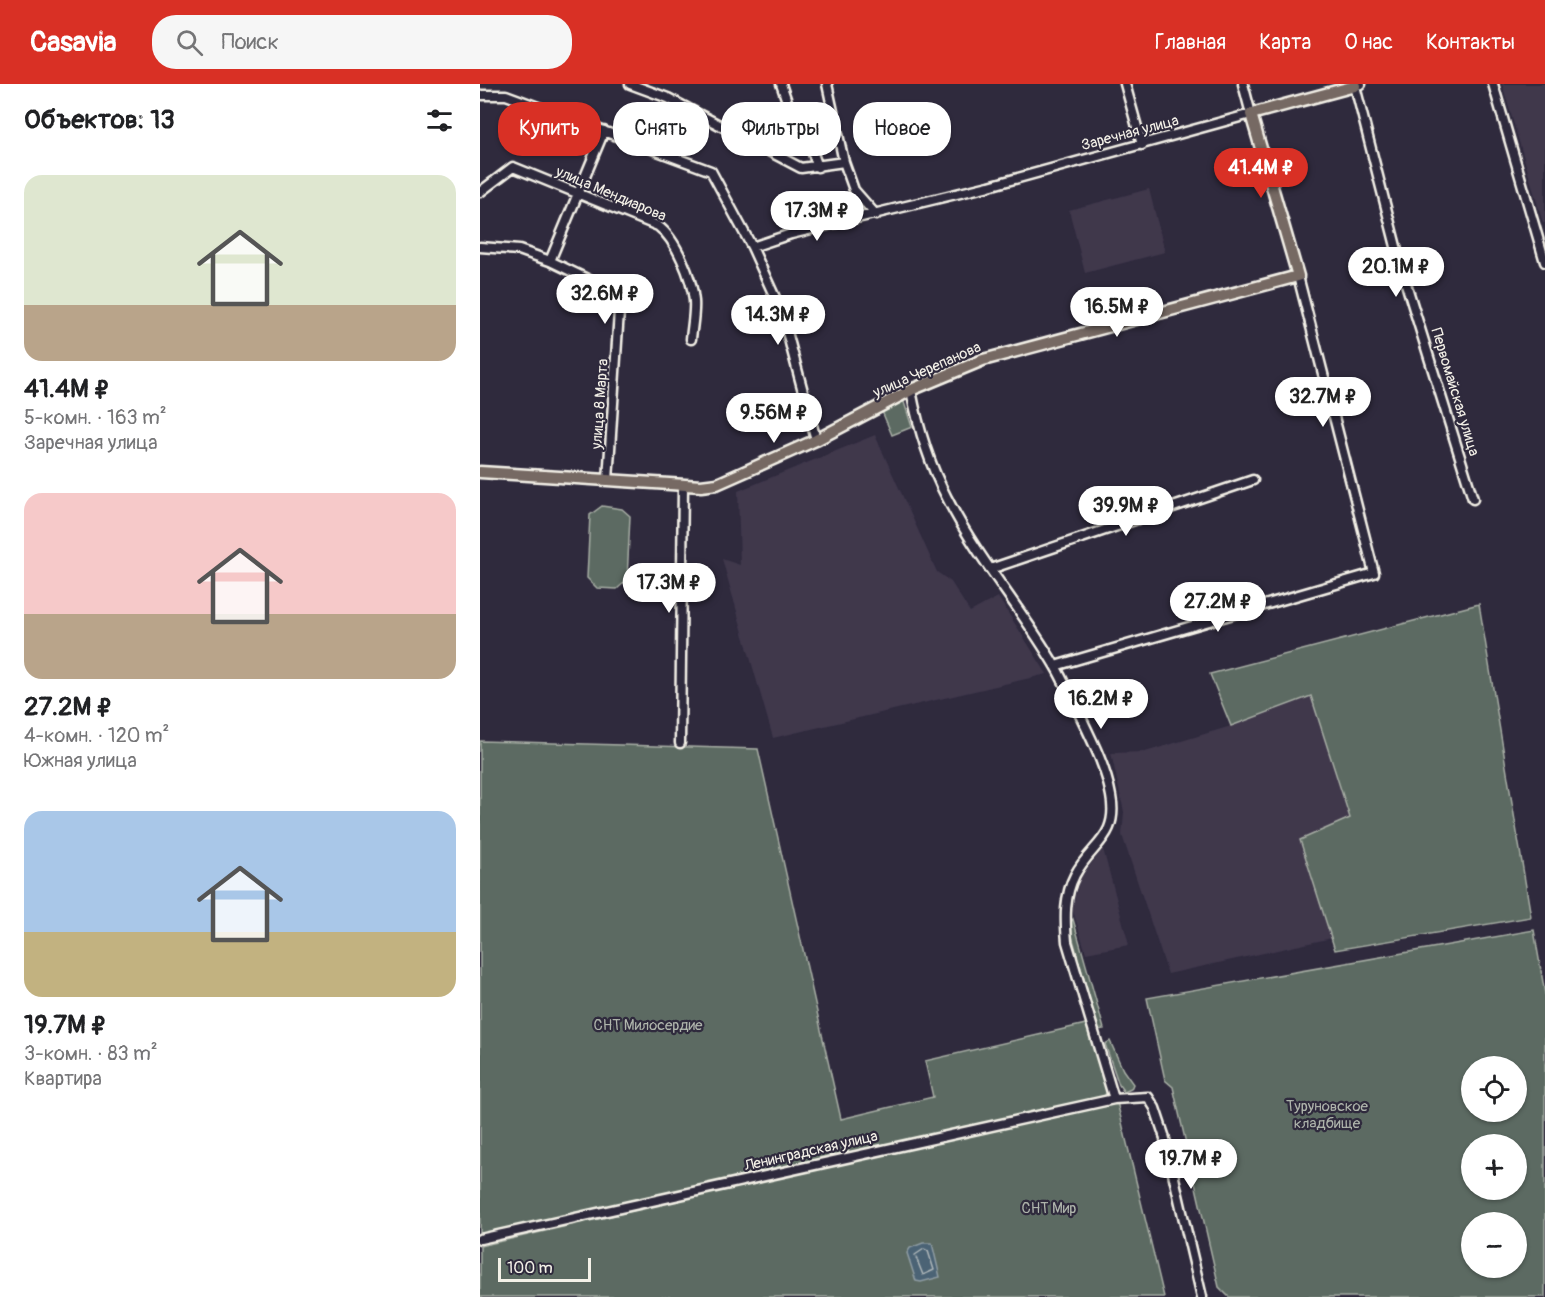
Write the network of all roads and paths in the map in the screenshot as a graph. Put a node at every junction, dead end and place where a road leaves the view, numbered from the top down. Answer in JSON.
{"nodes":[{"id":1,"x":630,"y":84,"type":"edge"},
{"id":2,"x":781,"y":84,"type":"edge"},
{"id":3,"x":827,"y":84,"type":"edge"},
{"id":4,"x":1125,"y":84,"type":"edge"},
{"id":5,"x":1243,"y":84,"type":"edge"},
{"id":6,"x":1493,"y":84,"type":"edge"},
{"id":7,"x":1356,"y":85,"type":"edge"},
{"id":8,"x":480,"y":95,"type":"edge"},
{"id":9,"x":1251,"y":114,"type":"junction"},
{"id":10,"x":604,"y":131,"type":"junction"},
{"id":11,"x":1142,"y":146,"type":"junction"},
{"id":12,"x":844,"y":162,"type":"junction"},
{"id":13,"x":818,"y":166,"type":"junction"},
{"id":14,"x":480,"y":192,"type":"edge"},
{"id":15,"x":578,"y":194,"type":"junction"},
{"id":16,"x":876,"y":215,"type":"junction"},
{"id":17,"x":480,"y":247,"type":"edge"},
{"id":18,"x":752,"y":247,"type":"junction"},
{"id":19,"x":550,"y":261,"type":"junction"},
{"id":20,"x":1545,"y":262,"type":"edge"},
{"id":21,"x":1298,"y":276,"type":"junction"},
{"id":22,"x":692,"y":339,"type":"dead end"},
{"id":23,"x":911,"y":390,"type":"junction"},
{"id":24,"x":816,"y":440,"type":"junction"},
{"id":25,"x":480,"y":472,"type":"edge"},
{"id":26,"x":608,"y":480,"type":"junction"},
{"id":27,"x":1253,"y":480,"type":"dead end"},
{"id":28,"x":683,"y":485,"type":"junction"},
{"id":29,"x":1473,"y":499,"type":"dead end"},
{"id":30,"x":990,"y":569,"type":"junction"},
{"id":31,"x":1055,"y":666,"type":"junction"},
{"id":32,"x":680,"y":743,"type":"dead end"},
{"id":33,"x":1114,"y":1099,"type":"junction"},
{"id":34,"x":480,"y":1239,"type":"edge"},
{"id":35,"x":1203,"y":1297,"type":"edge"}],
"edges":[{"from":1,"to":13,"type":"street"},
{"from":2,"to":13,"type":"street"},
{"from":3,"to":12,"type":"street"},
{"from":4,"to":11,"type":"street"},
{"from":5,"to":9,"type":"street"},
{"from":6,"to":20,"type":"street"},
{"from":7,"to":9,"type":"main road","name":"Заречная улица"},
{"from":7,"to":29,"type":"street","name":"Первомайская улица"},
{"from":8,"to":10,"type":"street"},
{"from":9,"to":11,"type":"street","name":"Заречная улица"},
{"from":9,"to":21,"type":"main road"},
{"from":10,"to":15,"type":"street"},
{"from":10,"to":18,"type":"street"},
{"from":11,"to":16,"type":"street","name":"Заречная улица"},
{"from":12,"to":13,"type":"street"},
{"from":12,"to":16,"type":"street"},
{"from":14,"to":15,"type":"street","name":"улица Мендиарова"},
{"from":15,"to":19,"type":"street"},
{"from":15,"to":22,"type":"street","name":"улица Мендиарова"},
{"from":16,"to":18,"type":"street","name":"Заречная улица"},
{"from":17,"to":19,"type":"street","name":"улица 8 Марта"},
{"from":18,"to":24,"type":"street"},
{"from":19,"to":26,"type":"street","name":"улица 8 Марта"},
{"from":21,"to":23,"type":"main road","name":"улица Черепанова"},
{"from":21,"to":31,"type":"street"},
{"from":23,"to":24,"type":"main road","name":"улица Черепанова"},
{"from":23,"to":30,"type":"street"},
{"from":24,"to":28,"type":"main road","name":"улица Черепанова"},
{"from":25,"to":26,"type":"main road","name":"улица Черепанова"},
{"from":26,"to":28,"type":"main road","name":"улица Черепанова"},
{"from":27,"to":30,"type":"street"},
{"from":28,"to":32,"type":"street"},
{"from":30,"to":31,"type":"street"},
{"from":31,"to":33,"type":"street"},
{"from":33,"to":34,"type":"street","name":"Ленинградская улица"},
{"from":33,"to":35,"type":"street","name":"Ленинградская улица"}]}
